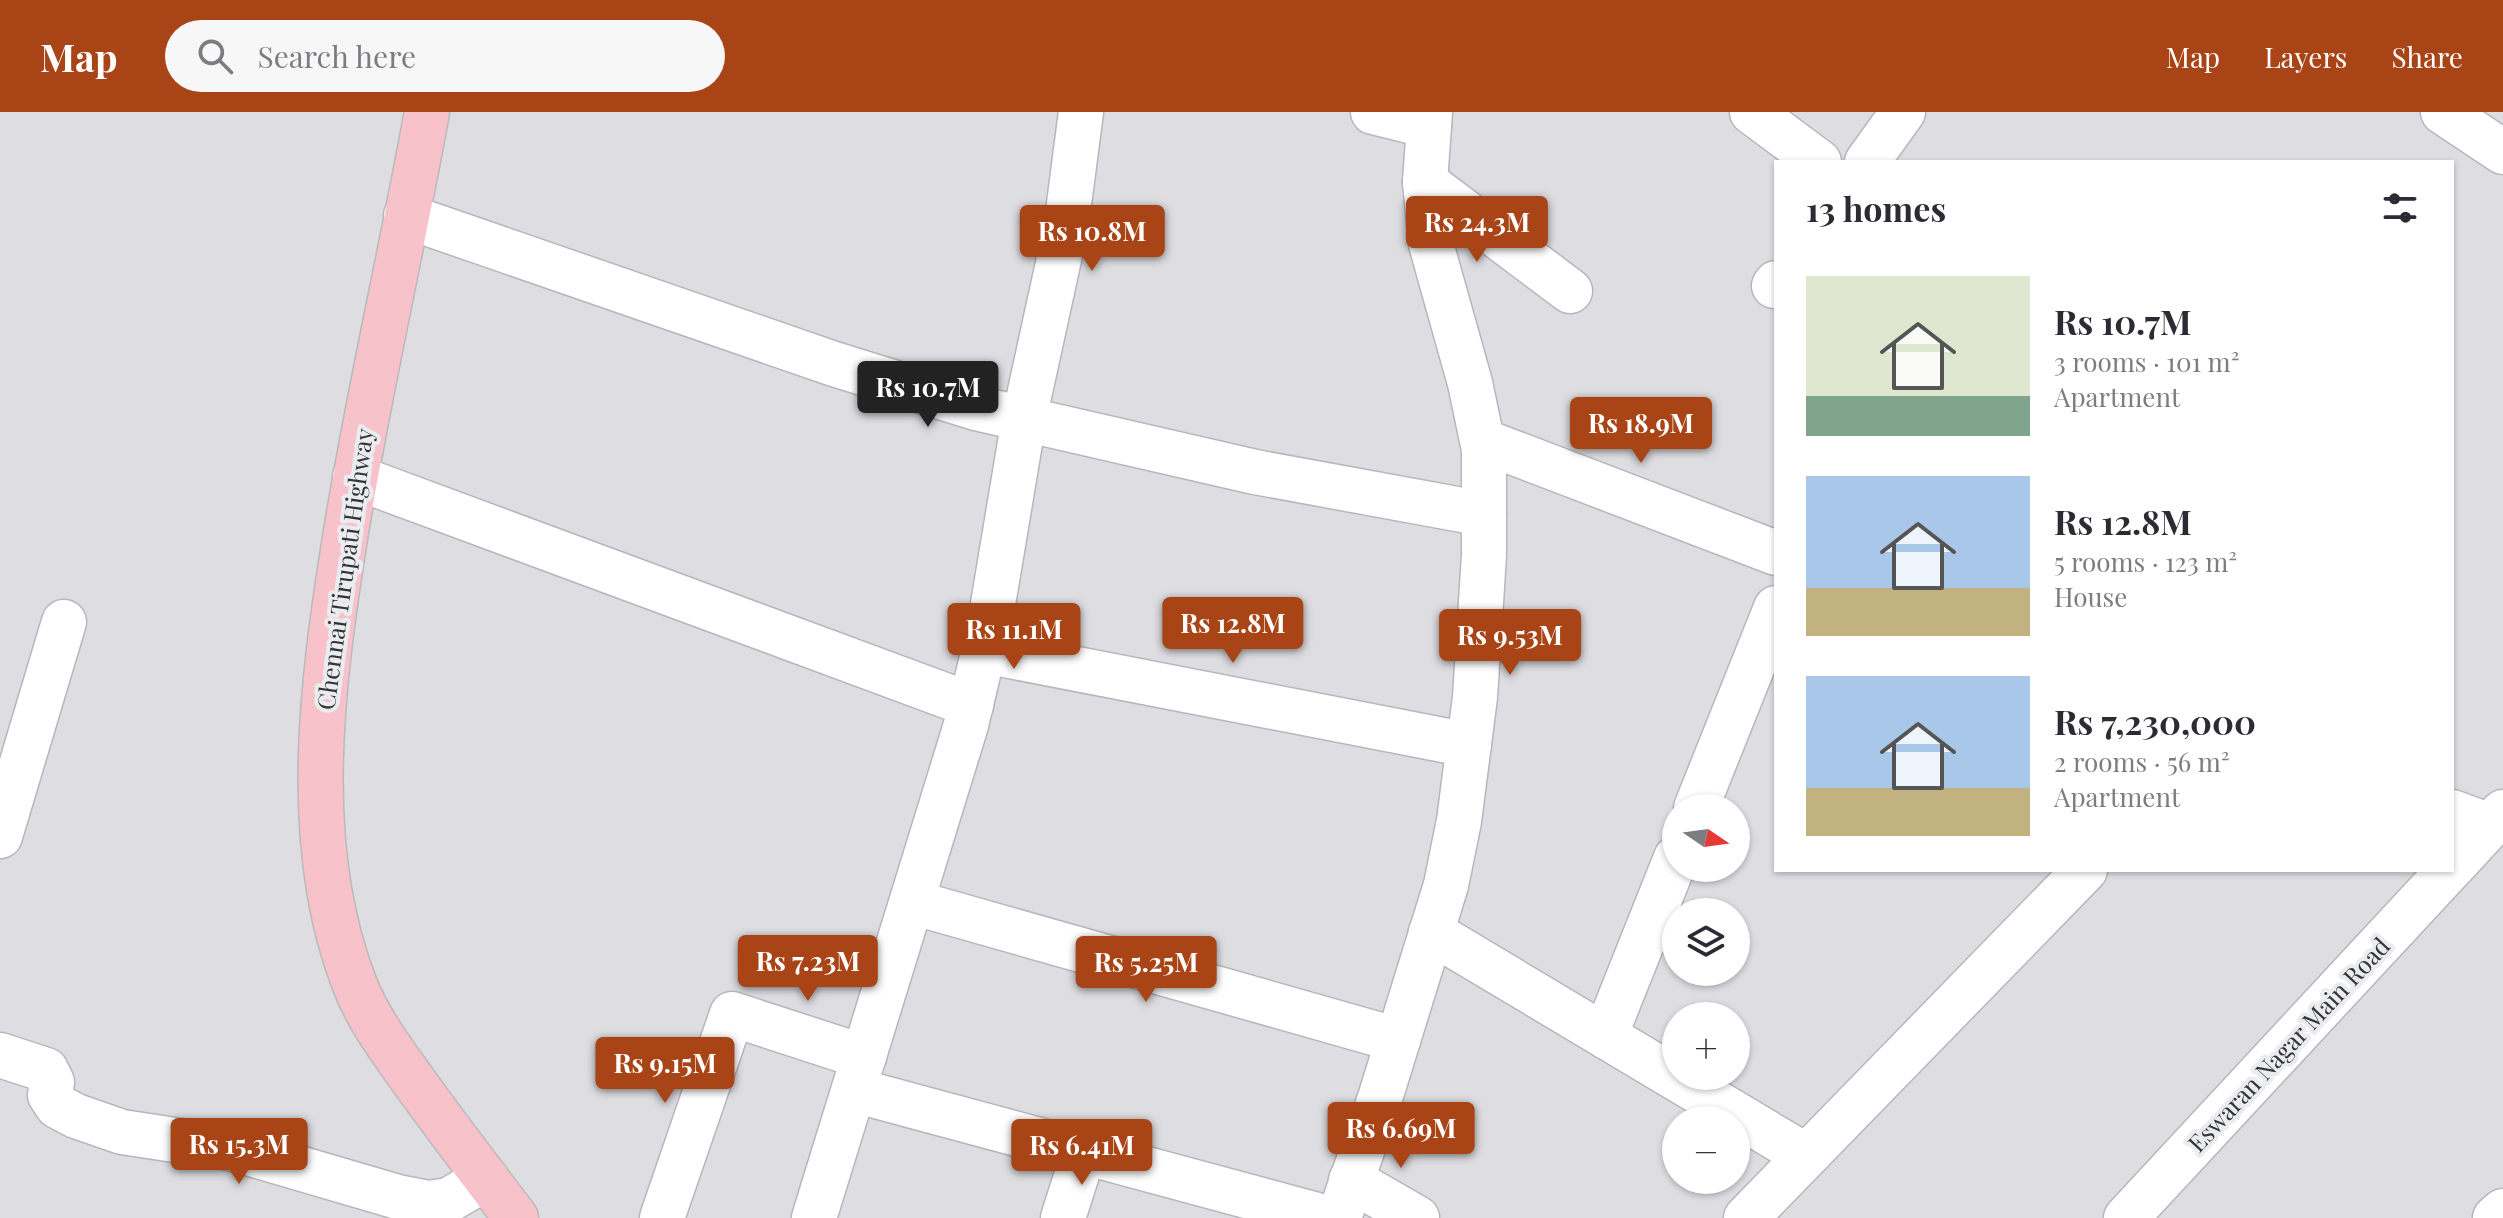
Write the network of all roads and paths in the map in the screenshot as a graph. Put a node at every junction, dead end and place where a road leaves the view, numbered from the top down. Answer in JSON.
{"nodes":[{"id":1,"x":427,"y":112,"type":"edge"},
{"id":2,"x":1081,"y":112,"type":"edge"},
{"id":3,"x":1373,"y":112,"type":"edge"},
{"id":4,"x":1752,"y":112,"type":"edge"},
{"id":5,"x":1903,"y":112,"type":"edge"},
{"id":6,"x":2443,"y":112,"type":"edge"},
{"id":7,"x":1429,"y":119,"type":"edge"},
{"id":8,"x":2503,"y":152,"type":"edge"},
{"id":9,"x":1816,"y":160,"type":"edge"},
{"id":10,"x":1868,"y":160,"type":"edge"},
{"id":11,"x":1425,"y":182,"type":"junction"},
{"id":12,"x":406,"y":216,"type":"junction"},
{"id":13,"x":1570,"y":291,"type":"dead end"},
{"id":14,"x":1024,"y":419,"type":"junction"},
{"id":15,"x":1483,"y":441,"type":"junction"},
{"id":16,"x":355,"y":477,"type":"junction"},
{"id":17,"x":1484,"y":514,"type":"junction"},
{"id":18,"x":1774,"y":552,"type":"edge"},
{"id":19,"x":1774,"y":613,"type":"edge"},
{"id":20,"x":64,"y":622,"type":"dead end"},
{"id":21,"x":984,"y":651,"type":"junction"},
{"id":22,"x":971,"y":705,"type":"junction"},
{"id":23,"x":1469,"y":745,"type":"junction"},
{"id":24,"x":1702,"y":794,"type":"edge"},
{"id":25,"x":2482,"y":817,"type":"edge"},
{"id":26,"x":0,"y":836,"type":"edge"},
{"id":27,"x":2454,"y":864,"type":"edge"},
{"id":28,"x":2083,"y":872,"type":"edge"},
{"id":29,"x":2448,"y":872,"type":"edge"},
{"id":30,"x":1666,"y":882,"type":"edge"},
{"id":31,"x":912,"y":902,"type":"junction"},
{"id":32,"x":1431,"y":932,"type":"junction"},
{"id":33,"x":1605,"y":1036,"type":"junction"},
{"id":34,"x":1398,"y":1040,"type":"junction"},
{"id":35,"x":0,"y":1055,"type":"edge"},
{"id":36,"x":859,"y":1074,"type":"junction"},
{"id":37,"x":1084,"y":1152,"type":"junction"},
{"id":38,"x":1806,"y":1156,"type":"junction"},
{"id":39,"x":486,"y":1178,"type":"junction"},
{"id":40,"x":1345,"y":1199,"type":"edge"},
{"id":41,"x":2503,"y":1211,"type":"edge"},
{"id":42,"x":516,"y":1218,"type":"edge"},
{"id":43,"x":662,"y":1218,"type":"edge"},
{"id":44,"x":814,"y":1218,"type":"edge"},
{"id":45,"x":1063,"y":1218,"type":"edge"},
{"id":46,"x":1328,"y":1218,"type":"edge"},
{"id":47,"x":1417,"y":1218,"type":"edge"},
{"id":48,"x":1746,"y":1218,"type":"edge"},
{"id":49,"x":2126,"y":1218,"type":"edge"},
{"id":50,"x":2495,"y":1218,"type":"edge"}],
"edges":[{"from":1,"to":12,"type":"main road","name":"Chennai Tirupati Highway"},
{"from":2,"to":14,"type":"street"},
{"from":3,"to":7,"type":"street"},
{"from":4,"to":9,"type":"street"},
{"from":5,"to":10,"type":"street"},
{"from":6,"to":8,"type":"street"},
{"from":7,"to":11,"type":"street"},
{"from":11,"to":13,"type":"street"},
{"from":11,"to":15,"type":"street"},
{"from":12,"to":14,"type":"street"},
{"from":12,"to":16,"type":"main road","name":"Chennai Tirupati Highway"},
{"from":14,"to":17,"type":"street"},
{"from":14,"to":21,"type":"street"},
{"from":15,"to":17,"type":"street"},
{"from":15,"to":18,"type":"street"},
{"from":16,"to":22,"type":"street"},
{"from":16,"to":39,"type":"main road","name":"Chennai Tirupati Highway"},
{"from":17,"to":23,"type":"street"},
{"from":19,"to":24,"type":"street"},
{"from":20,"to":26,"type":"street"},
{"from":21,"to":22,"type":"street"},
{"from":21,"to":23,"type":"street"},
{"from":22,"to":31,"type":"street"},
{"from":23,"to":32,"type":"street"},
{"from":25,"to":27,"type":"street","name":"Eswaran Nagar Main Road"},
{"from":28,"to":38,"type":"street"},
{"from":29,"to":49,"type":"street","name":"Eswaran Nagar Main Road"},
{"from":30,"to":33,"type":"street"},
{"from":31,"to":34,"type":"street"},
{"from":31,"to":36,"type":"street"},
{"from":32,"to":33,"type":"street"},
{"from":32,"to":34,"type":"street"},
{"from":33,"to":38,"type":"street"},
{"from":34,"to":40,"type":"street"},
{"from":35,"to":39,"type":"street"},
{"from":36,"to":37,"type":"street"},
{"from":36,"to":43,"type":"street"},
{"from":36,"to":44,"type":"street"},
{"from":37,"to":45,"type":"street"},
{"from":37,"to":46,"type":"street"},
{"from":38,"to":48,"type":"street"},
{"from":39,"to":42,"type":"main road","name":"Chennai Tirupati Highway"},
{"from":40,"to":47,"type":"street"},
{"from":41,"to":50,"type":"street"}]}
